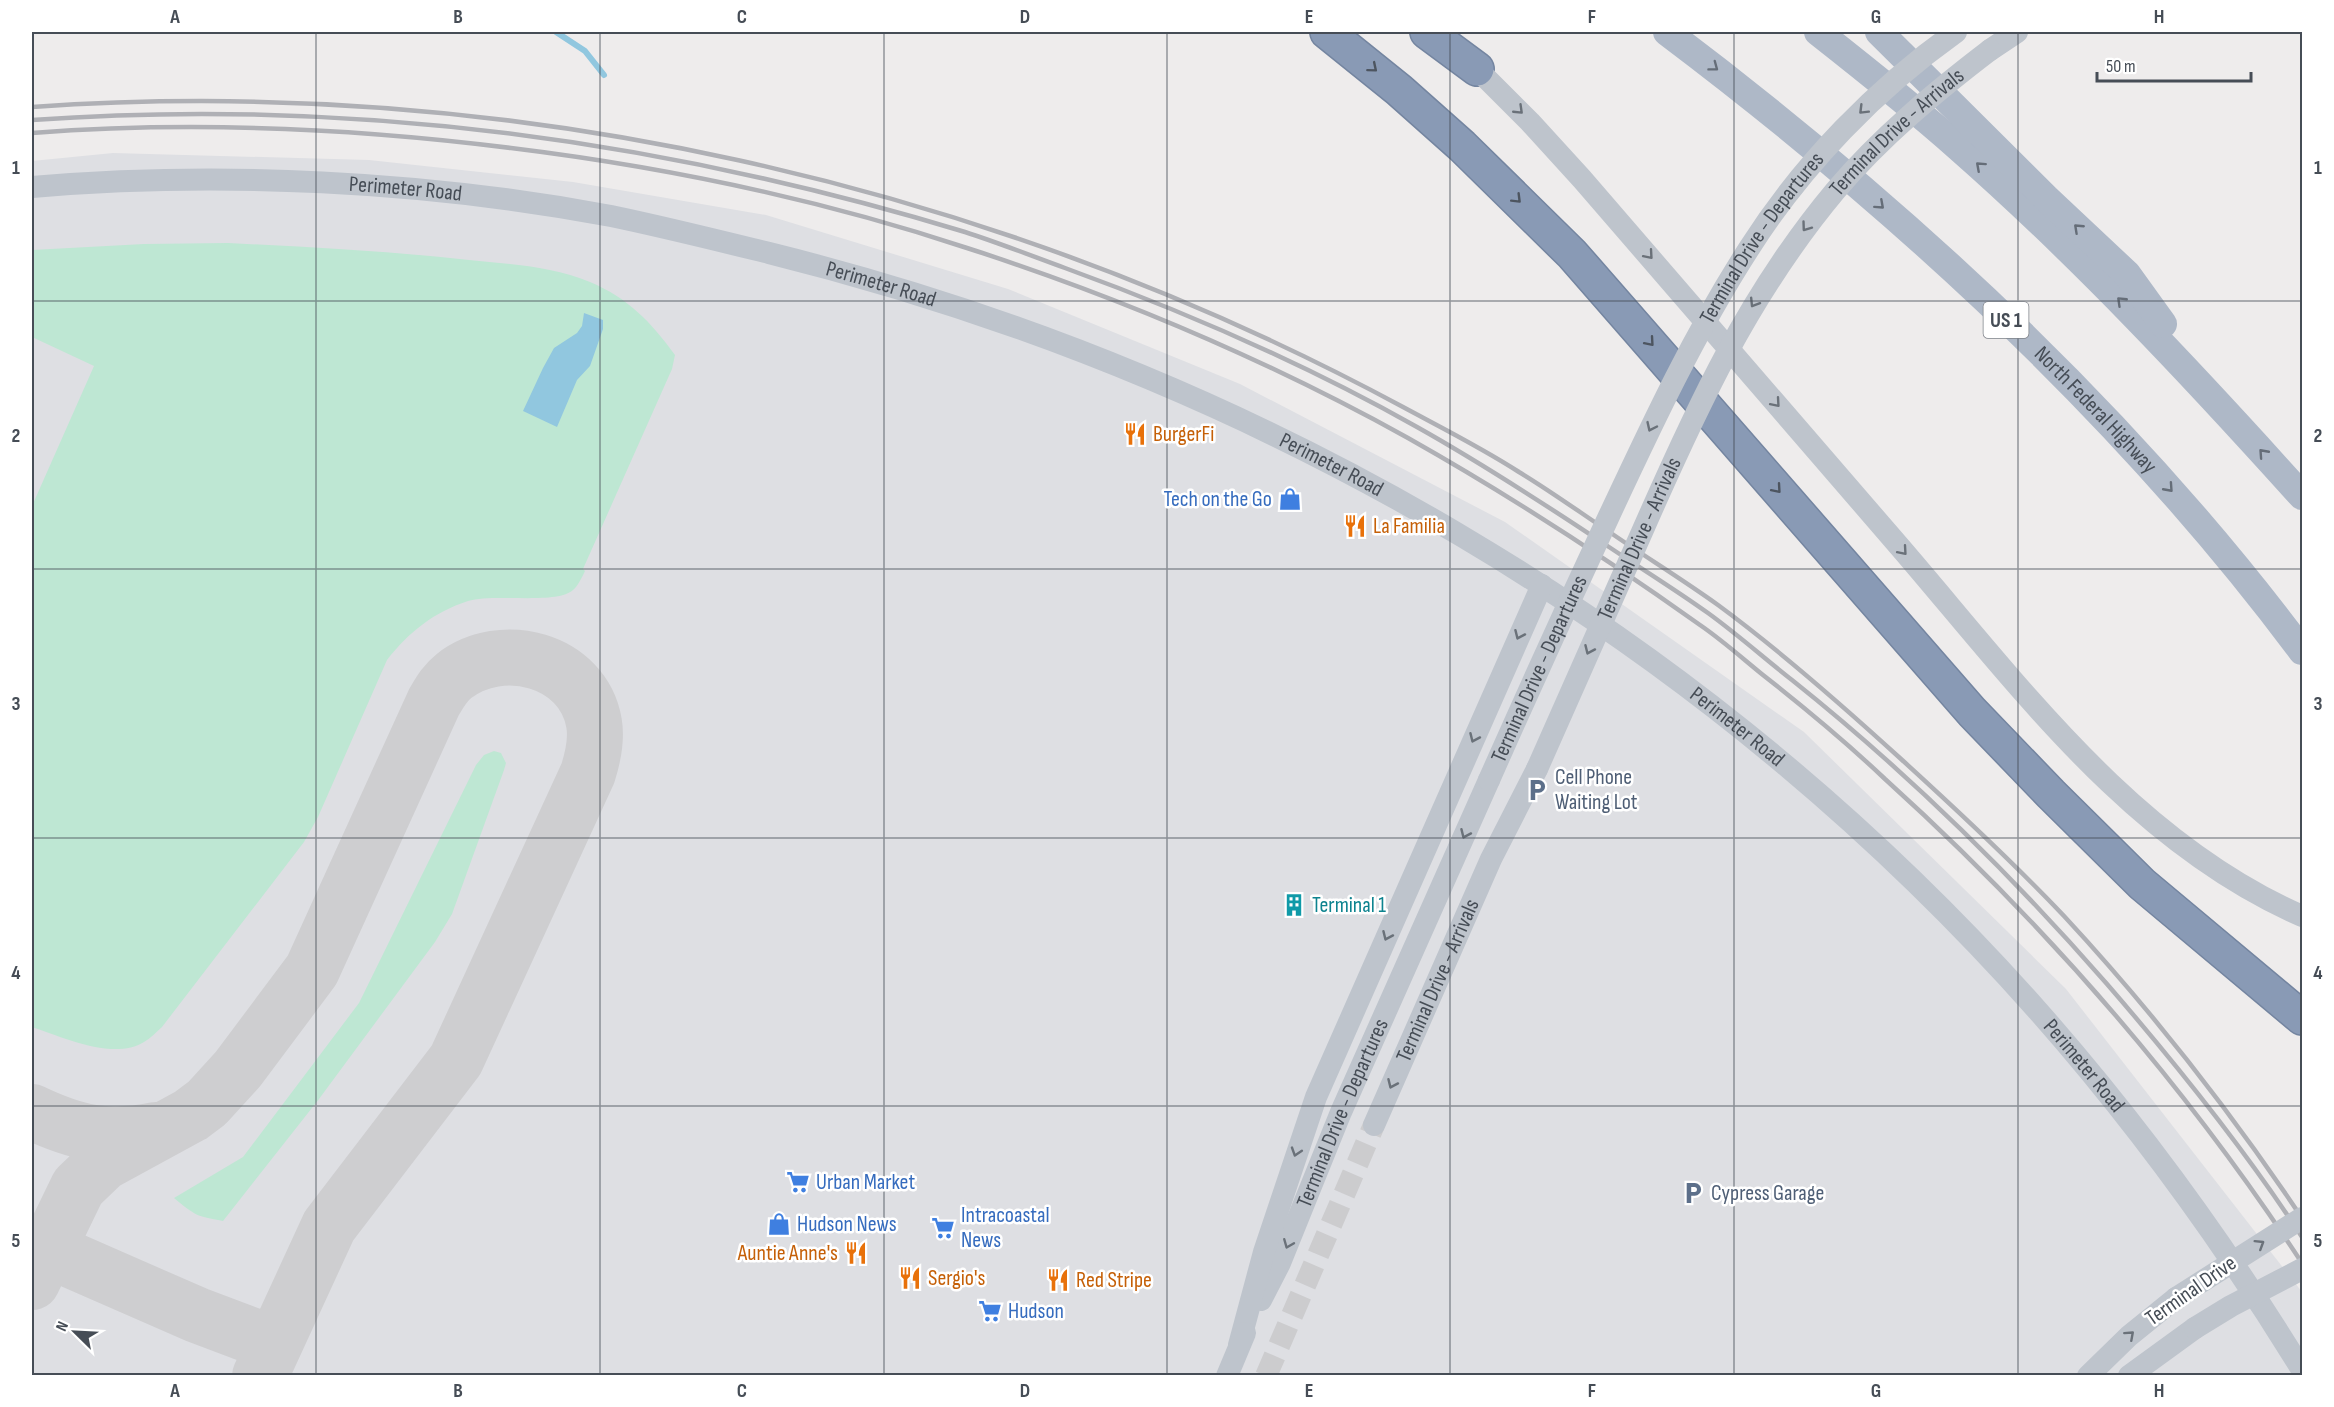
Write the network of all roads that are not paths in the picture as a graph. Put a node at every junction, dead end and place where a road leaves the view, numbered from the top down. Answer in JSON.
{"nodes":[{"id":1,"x":1327,"y":32,"type":"edge"},
{"id":2,"x":1427,"y":32,"type":"edge"},
{"id":3,"x":1440,"y":32,"type":"edge"},
{"id":4,"x":1667,"y":32,"type":"edge"},
{"id":5,"x":1818,"y":32,"type":"edge"},
{"id":6,"x":1880,"y":32,"type":"edge"},
{"id":7,"x":1956,"y":32,"type":"edge"},
{"id":8,"x":2017,"y":32,"type":"edge"},
{"id":9,"x":1477,"y":69,"type":"junction"},
{"id":10,"x":32,"y":187,"type":"edge"},
{"id":11,"x":2219,"y":404,"type":"junction"},
{"id":12,"x":2302,"y":496,"type":"edge"},
{"id":13,"x":1542,"y":585,"type":"junction"},
{"id":14,"x":2302,"y":651,"type":"edge"},
{"id":15,"x":2302,"y":916,"type":"edge"},
{"id":16,"x":2302,"y":1018,"type":"edge"},
{"id":17,"x":1374,"y":1125,"type":"tunnel mouth"},
{"id":18,"x":2302,"y":1218,"type":"edge"},
{"id":19,"x":2302,"y":1269,"type":"edge"},
{"id":20,"x":1239,"y":1345,"type":"junction"},
{"id":21,"x":2302,"y":1370,"type":"edge"},
{"id":22,"x":1227,"y":1376,"type":"edge"},
{"id":23,"x":2088,"y":1376,"type":"edge"},
{"id":24,"x":2129,"y":1376,"type":"edge"}],
"edges":[{"from":1,"to":16,"type":"highway","one_way":true},
{"from":2,"to":9,"type":"highway"},
{"from":3,"to":9,"type":"main road"},
{"from":4,"to":14,"type":"main road","name":"North Federal Highway","number":"US 1","one_way":true},
{"from":11,"to":5,"type":"main road","one_way":true},
{"from":11,"to":6,"type":"main road","one_way":true},
{"from":7,"to":20,"type":"street","name":"Terminal Drive - Departures","one_way":true,"bridge":true},
{"from":8,"to":17,"type":"street","name":"Terminal Drive - Arrivals","one_way":true,"bridge":true},
{"from":9,"to":15,"type":"street","one_way":true},
{"from":10,"to":13,"type":"street","name":"Perimeter Road"},
{"from":12,"to":11,"type":"main road","one_way":true},
{"from":13,"to":20,"type":"street","one_way":true},
{"from":13,"to":21,"type":"street","name":"Perimeter Road"},
{"from":23,"to":18,"type":"street","name":"Terminal Drive","one_way":true,"bridge":true},
{"from":19,"to":24,"type":"street","bridge":true},
{"from":20,"to":22,"type":"street","name":"Terminal Drive - Departures"}]}
